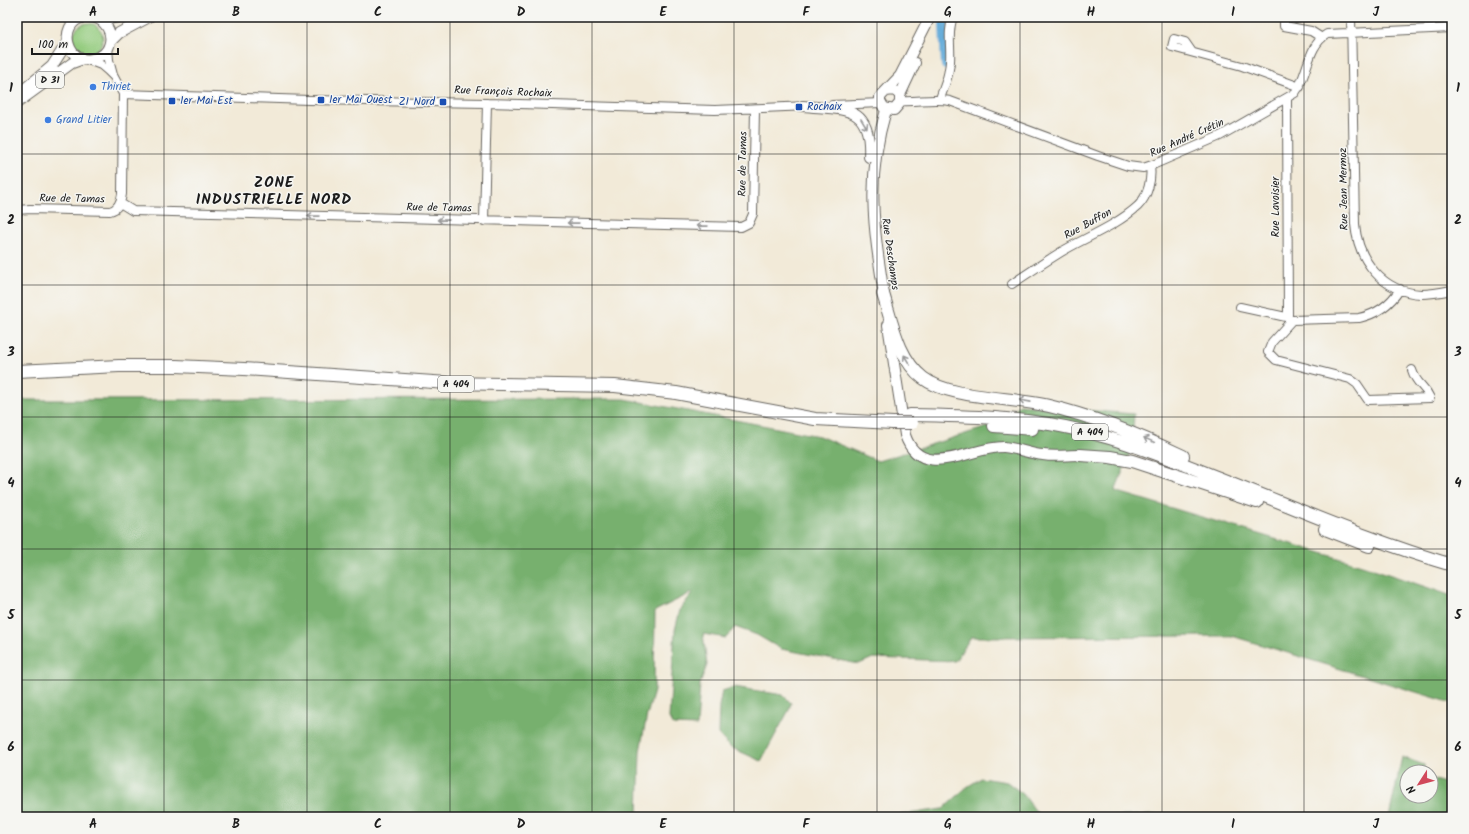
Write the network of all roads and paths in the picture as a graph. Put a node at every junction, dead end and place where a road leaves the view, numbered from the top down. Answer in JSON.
{"nodes":[{"id":1,"x":84,"y":17,"type":"edge"},
{"id":2,"x":119,"y":17,"type":"edge"},
{"id":3,"x":149,"y":17,"type":"edge"},
{"id":4,"x":930,"y":17,"type":"edge"},
{"id":5,"x":937,"y":17,"type":"edge"},
{"id":6,"x":953,"y":17,"type":"edge"},
{"id":7,"x":1284,"y":17,"type":"edge"},
{"id":8,"x":1351,"y":17,"type":"edge"},
{"id":9,"x":97,"y":19,"type":"edge"},
{"id":10,"x":1452,"y":28,"type":"edge"},
{"id":11,"x":1352,"y":32,"type":"junction"},
{"id":12,"x":1322,"y":38,"type":"junction"},
{"id":13,"x":67,"y":43,"type":"junction"},
{"id":14,"x":109,"y":45,"type":"junction"},
{"id":15,"x":1192,"y":52,"type":"dead end"},
{"id":16,"x":86,"y":60,"type":"junction"},
{"id":17,"x":114,"y":77,"type":"junction"},
{"id":18,"x":1300,"y":87,"type":"junction"},
{"id":19,"x":886,"y":91,"type":"junction"},
{"id":20,"x":124,"y":94,"type":"junction"},
{"id":21,"x":17,"y":95,"type":"edge"},
{"id":22,"x":900,"y":98,"type":"junction"},
{"id":23,"x":940,"y":99,"type":"junction"},
{"id":24,"x":1287,"y":99,"type":"junction"},
{"id":25,"x":17,"y":103,"type":"edge"},
{"id":26,"x":487,"y":103,"type":"junction"},
{"id":27,"x":803,"y":106,"type":"junction"},
{"id":28,"x":884,"y":106,"type":"junction"},
{"id":29,"x":755,"y":109,"type":"junction"},
{"id":30,"x":1150,"y":166,"type":"junction"},
{"id":31,"x":120,"y":203,"type":"junction"},
{"id":32,"x":17,"y":210,"type":"edge"},
{"id":33,"x":484,"y":221,"type":"junction"},
{"id":34,"x":875,"y":237,"type":"junction"},
{"id":35,"x":1012,"y":284,"type":"dead end"},
{"id":36,"x":1400,"y":289,"type":"junction"},
{"id":37,"x":1452,"y":290,"type":"edge"},
{"id":38,"x":883,"y":294,"type":"junction"},
{"id":39,"x":1240,"y":307,"type":"dead end"},
{"id":40,"x":1289,"y":319,"type":"junction"},
{"id":41,"x":17,"y":363,"type":"edge"},
{"id":42,"x":1412,"y":370,"type":"dead end"},
{"id":43,"x":17,"y":371,"type":"edge"},
{"id":44,"x":892,"y":419,"type":"junction"},
{"id":45,"x":1080,"y":455,"type":"joint"},
{"id":46,"x":1258,"y":498,"type":"junction"},
{"id":47,"x":1452,"y":566,"type":"edge"},
{"id":48,"x":1452,"y":574,"type":"edge"}],
"edges":[{"from":1,"to":13,"type":"main road"},
{"from":2,"to":9,"type":"main road"},
{"from":3,"to":14,"type":"main road"},
{"from":4,"to":19,"type":"main road"},
{"from":5,"to":22,"type":"main road"},
{"from":6,"to":23,"type":"street"},
{"from":7,"to":12,"type":"street"},
{"from":8,"to":11,"type":"street","name":"Rue Jean Mermoz"},
{"from":9,"to":14,"type":"main road"},
{"from":10,"to":11,"type":"street"},
{"from":11,"to":12,"type":"street"},
{"from":11,"to":36,"type":"street","name":"Rue Jean Mermoz"},
{"from":12,"to":18,"type":"street","name":"Rue André Crétin"},
{"from":13,"to":16,"type":"main road"},
{"from":13,"to":21,"type":"main road","number":"D 31"},
{"from":14,"to":16,"type":"main road"},
{"from":14,"to":17,"type":"street"},
{"from":15,"to":18,"type":"street"},
{"from":16,"to":17,"type":"street"},
{"from":16,"to":25,"type":"main road","number":"D 31"},
{"from":17,"to":20,"type":"street"},
{"from":18,"to":24,"type":"street","name":"Rue André Crétin"},
{"from":19,"to":22,"type":"main road"},
{"from":19,"to":28,"type":"main road"},
{"from":20,"to":26,"type":"street","name":"Rue François Rochaix"},
{"from":20,"to":31,"type":"street"},
{"from":22,"to":23,"type":"street","name":"Rue André Crétin"},
{"from":22,"to":28,"type":"main road"},
{"from":23,"to":30,"type":"street","name":"Rue André Crétin"},
{"from":24,"to":30,"type":"street","name":"Rue André Crétin"},
{"from":24,"to":40,"type":"street","name":"Rue Lavoisier"},
{"from":26,"to":29,"type":"street","name":"Rue François Rochaix"},
{"from":26,"to":33,"type":"street"},
{"from":27,"to":28,"type":"street","name":"Rue François Rochaix"},
{"from":27,"to":29,"type":"street","name":"Rue François Rochaix"},
{"from":27,"to":34,"type":"main road","one_way":true},
{"from":28,"to":34,"type":"main road","name":"Rue Deschamps"},
{"from":29,"to":33,"type":"street","name":"Rue de Tamas","one_way":true},
{"from":30,"to":35,"type":"street","name":"Rue Buffon"},
{"from":31,"to":32,"type":"street","name":"Rue de Tamas"},
{"from":33,"to":31,"type":"street","name":"Rue de Tamas","one_way":true},
{"from":34,"to":38,"type":"main road","name":"Rue Deschamps"},
{"from":36,"to":37,"type":"street","name":"Rue Jean Mermoz"},
{"from":36,"to":40,"type":"street"},
{"from":38,"to":45,"type":"main road","name":"Rue Deschamps"},
{"from":46,"to":38,"type":"highway","one_way":true},
{"from":39,"to":40,"type":"street"},
{"from":40,"to":42,"type":"street"},
{"from":41,"to":44,"type":"highway","number":"A 404"},
{"from":43,"to":44,"type":"highway","number":"A 404"},
{"from":44,"to":46,"type":"highway","number":"A 404"},
{"from":45,"to":46,"type":"highway"},
{"from":46,"to":47,"type":"highway","number":"A 404"},
{"from":46,"to":48,"type":"highway","number":"A 404"}]}
